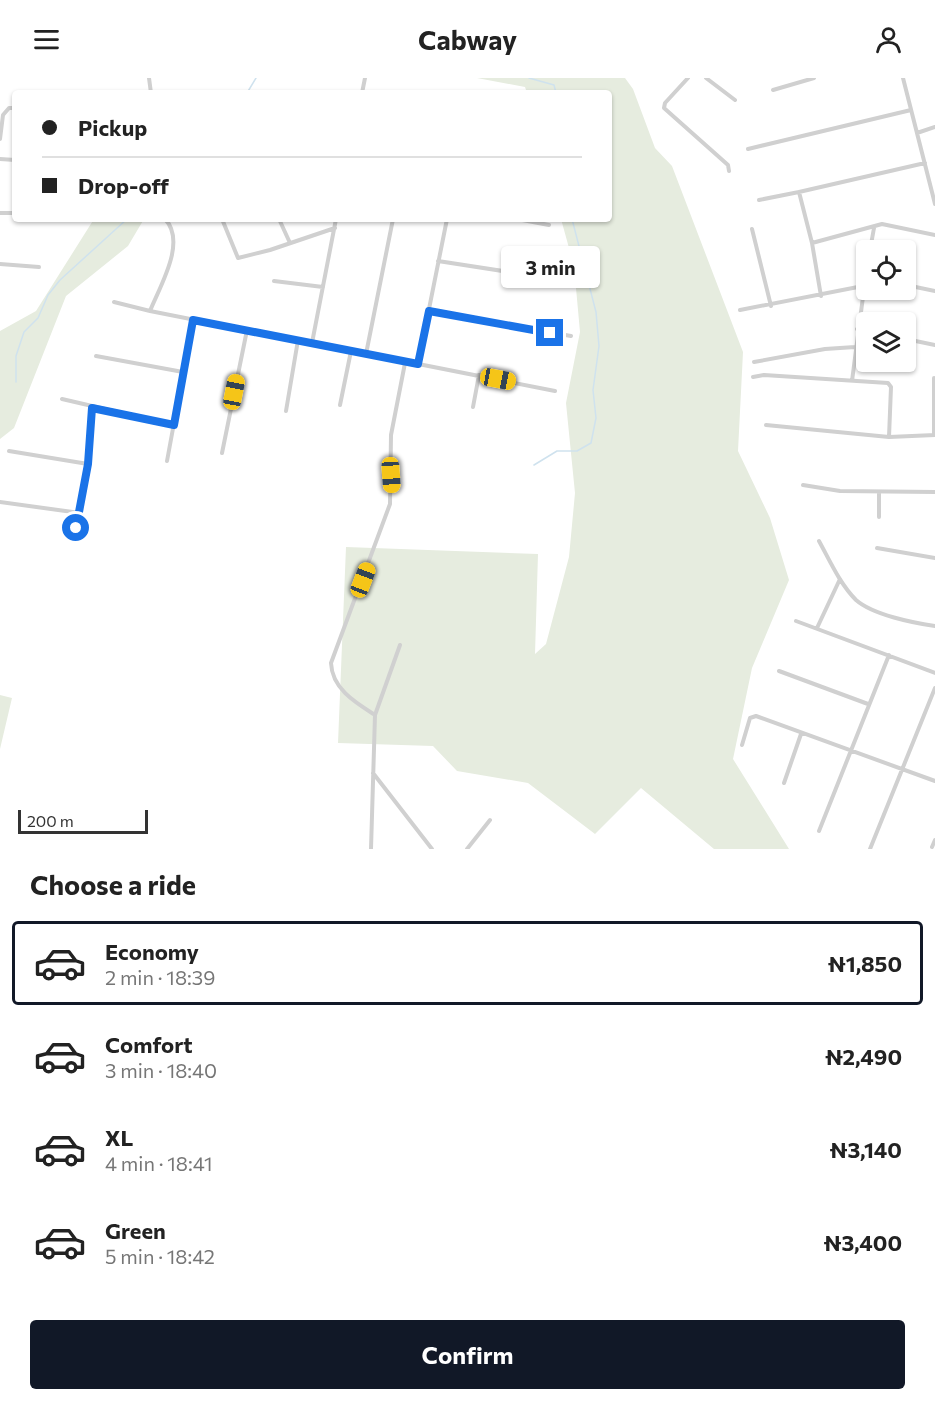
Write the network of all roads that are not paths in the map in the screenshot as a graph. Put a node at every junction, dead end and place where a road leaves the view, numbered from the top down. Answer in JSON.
{"nodes":[{"id":1,"x":688,"y":78,"type":"edge"},
{"id":2,"x":706,"y":78,"type":"edge"},
{"id":3,"x":814,"y":78,"type":"edge"},
{"id":4,"x":903,"y":78,"type":"edge"},
{"id":5,"x":773,"y":90,"type":"dead end"},
{"id":6,"x":735,"y":99,"type":"dead end"},
{"id":7,"x":12,"y":108,"type":"edge"},
{"id":8,"x":910,"y":110,"type":"junction"},
{"id":9,"x":935,"y":128,"type":"edge"},
{"id":10,"x":917,"y":133,"type":"junction"},
{"id":11,"x":0,"y":139,"type":"edge"},
{"id":12,"x":748,"y":149,"type":"dead end"},
{"id":13,"x":925,"y":163,"type":"junction"},
{"id":14,"x":729,"y":171,"type":"dead end"},
{"id":15,"x":799,"y":192,"type":"junction"},
{"id":16,"x":759,"y":200,"type":"dead end"},
{"id":17,"x":935,"y":204,"type":"edge"},
{"id":18,"x":168,"y":222,"type":"edge"},
{"id":19,"x":223,"y":222,"type":"edge"},
{"id":20,"x":280,"y":222,"type":"edge"},
{"id":21,"x":336,"y":222,"type":"edge"},
{"id":22,"x":392,"y":222,"type":"edge"},
{"id":23,"x":446,"y":222,"type":"edge"},
{"id":24,"x":533,"y":222,"type":"edge"},
{"id":25,"x":549,"y":225,"type":"dead end"},
{"id":26,"x":335,"y":228,"type":"junction"},
{"id":27,"x":874,"y":228,"type":"junction"},
{"id":28,"x":752,"y":229,"type":"dead end"},
{"id":29,"x":935,"y":235,"type":"edge"},
{"id":30,"x":872,"y":240,"type":"edge"},
{"id":31,"x":290,"y":243,"type":"junction"},
{"id":32,"x":812,"y":243,"type":"junction"},
{"id":33,"x":438,"y":261,"type":"junction"},
{"id":34,"x":0,"y":264,"type":"edge"},
{"id":35,"x":39,"y":267,"type":"dead end"},
{"id":36,"x":274,"y":281,"type":"dead end"},
{"id":37,"x":574,"y":282,"type":"dead end"},
{"id":38,"x":323,"y":287,"type":"junction"},
{"id":39,"x":916,"y":287,"type":"edge"},
{"id":40,"x":856,"y":288,"type":"edge"},
{"id":41,"x":935,"y":291,"type":"edge"},
{"id":42,"x":821,"y":296,"type":"junction"},
{"id":43,"x":114,"y":302,"type":"dead end"},
{"id":44,"x":771,"y":306,"type":"junction"},
{"id":45,"x":740,"y":310,"type":"dead end"},
{"id":46,"x":150,"y":311,"type":"junction"},
{"id":47,"x":429,"y":311,"type":"junction"},
{"id":48,"x":193,"y":320,"type":"junction"},
{"id":49,"x":247,"y":330,"type":"junction"},
{"id":50,"x":571,"y":336,"type":"dead end"},
{"id":51,"x":856,"y":338,"type":"edge"},
{"id":52,"x":298,"y":340,"type":"junction"},
{"id":53,"x":916,"y":341,"type":"edge"},
{"id":54,"x":312,"y":343,"type":"junction"},
{"id":55,"x":935,"y":345,"type":"edge"},
{"id":56,"x":855,"y":347,"type":"junction"},
{"id":57,"x":351,"y":351,"type":"junction"},
{"id":58,"x":366,"y":354,"type":"junction"},
{"id":59,"x":96,"y":356,"type":"dead end"},
{"id":60,"x":754,"y":362,"type":"dead end"},
{"id":61,"x":405,"y":363,"type":"junction"},
{"id":62,"x":418,"y":364,"type":"junction"},
{"id":63,"x":183,"y":372,"type":"junction"},
{"id":64,"x":478,"y":375,"type":"junction"},
{"id":65,"x":753,"y":377,"type":"dead end"},
{"id":66,"x":933,"y":378,"type":"dead end"},
{"id":67,"x":852,"y":381,"type":"junction"},
{"id":68,"x":555,"y":391,"type":"dead end"},
{"id":69,"x":62,"y":399,"type":"dead end"},
{"id":70,"x":340,"y":405,"type":"dead end"},
{"id":71,"x":473,"y":407,"type":"dead end"},
{"id":72,"x":92,"y":408,"type":"junction"},
{"id":73,"x":286,"y":411,"type":"dead end"},
{"id":74,"x":174,"y":425,"type":"junction"},
{"id":75,"x":766,"y":425,"type":"dead end"},
{"id":76,"x":935,"y":435,"type":"edge"},
{"id":77,"x":889,"y":438,"type":"junction"},
{"id":78,"x":9,"y":451,"type":"dead end"},
{"id":79,"x":222,"y":453,"type":"dead end"},
{"id":80,"x":167,"y":461,"type":"dead end"},
{"id":81,"x":88,"y":464,"type":"junction"},
{"id":82,"x":803,"y":485,"type":"dead end"},
{"id":83,"x":935,"y":492,"type":"edge"},
{"id":84,"x":879,"y":493,"type":"junction"},
{"id":85,"x":0,"y":502,"type":"edge"},
{"id":86,"x":80,"y":513,"type":"junction"},
{"id":87,"x":879,"y":517,"type":"dead end"},
{"id":88,"x":76,"y":528,"type":"dead end"},
{"id":89,"x":819,"y":541,"type":"dead end"},
{"id":90,"x":877,"y":548,"type":"dead end"},
{"id":91,"x":935,"y":558,"type":"edge"},
{"id":92,"x":840,"y":579,"type":"junction"},
{"id":93,"x":796,"y":621,"type":"dead end"},
{"id":94,"x":935,"y":626,"type":"edge"},
{"id":95,"x":817,"y":628,"type":"junction"},
{"id":96,"x":400,"y":645,"type":"dead end"},
{"id":97,"x":889,"y":655,"type":"junction"},
{"id":98,"x":779,"y":671,"type":"dead end"},
{"id":99,"x":935,"y":673,"type":"edge"},
{"id":100,"x":935,"y":688,"type":"edge"},
{"id":101,"x":868,"y":704,"type":"junction"},
{"id":102,"x":375,"y":715,"type":"junction"},
{"id":103,"x":801,"y":734,"type":"junction"},
{"id":104,"x":742,"y":745,"type":"dead end"},
{"id":105,"x":850,"y":752,"type":"junction"},
{"id":106,"x":902,"y":770,"type":"junction"},
{"id":107,"x":373,"y":773,"type":"junction"},
{"id":108,"x":935,"y":781,"type":"edge"},
{"id":109,"x":784,"y":783,"type":"dead end"},
{"id":110,"x":490,"y":820,"type":"dead end"},
{"id":111,"x":819,"y":831,"type":"dead end"},
{"id":112,"x":935,"y":840,"type":"edge"},
{"id":113,"x":932,"y":847,"type":"dead end"},
{"id":114,"x":371,"y":849,"type":"edge"},
{"id":115,"x":432,"y":849,"type":"edge"},
{"id":116,"x":467,"y":849,"type":"edge"},
{"id":117,"x":870,"y":849,"type":"edge"}],
"edges":[{"from":1,"to":14,"type":"street"},
{"from":2,"to":6,"type":"street"},
{"from":3,"to":5,"type":"street"},
{"from":4,"to":8,"type":"street"},
{"from":7,"to":11,"type":"street"},
{"from":8,"to":10,"type":"street"},
{"from":8,"to":12,"type":"street"},
{"from":9,"to":10,"type":"street"},
{"from":10,"to":13,"type":"street"},
{"from":13,"to":15,"type":"street"},
{"from":13,"to":17,"type":"street"},
{"from":15,"to":16,"type":"street"},
{"from":15,"to":32,"type":"street"},
{"from":18,"to":46,"type":"street"},
{"from":19,"to":31,"type":"street"},
{"from":20,"to":31,"type":"street"},
{"from":21,"to":26,"type":"street"},
{"from":22,"to":58,"type":"street"},
{"from":23,"to":33,"type":"street"},
{"from":24,"to":25,"type":"street"},
{"from":26,"to":31,"type":"street"},
{"from":26,"to":38,"type":"street"},
{"from":27,"to":29,"type":"street"},
{"from":27,"to":30,"type":"street"},
{"from":27,"to":32,"type":"street"},
{"from":28,"to":44,"type":"street"},
{"from":32,"to":42,"type":"street"},
{"from":33,"to":37,"type":"street"},
{"from":33,"to":47,"type":"street"},
{"from":34,"to":35,"type":"street"},
{"from":36,"to":38,"type":"street"},
{"from":38,"to":54,"type":"street"},
{"from":39,"to":41,"type":"street"},
{"from":40,"to":42,"type":"street"},
{"from":42,"to":44,"type":"street"},
{"from":43,"to":46,"type":"street"},
{"from":44,"to":45,"type":"street"},
{"from":46,"to":48,"type":"street"},
{"from":47,"to":50,"type":"street"},
{"from":47,"to":62,"type":"street"},
{"from":48,"to":49,"type":"street"},
{"from":48,"to":63,"type":"street"},
{"from":49,"to":52,"type":"street"},
{"from":49,"to":79,"type":"street"},
{"from":51,"to":56,"type":"street"},
{"from":52,"to":54,"type":"street"},
{"from":52,"to":73,"type":"street"},
{"from":53,"to":55,"type":"street"},
{"from":54,"to":57,"type":"street"},
{"from":56,"to":60,"type":"street"},
{"from":56,"to":67,"type":"street"},
{"from":57,"to":58,"type":"street"},
{"from":57,"to":70,"type":"street"},
{"from":58,"to":61,"type":"street"},
{"from":59,"to":63,"type":"street"},
{"from":61,"to":62,"type":"street"},
{"from":61,"to":102,"type":"street"},
{"from":62,"to":64,"type":"street"},
{"from":63,"to":74,"type":"street"},
{"from":64,"to":68,"type":"street"},
{"from":64,"to":71,"type":"street"},
{"from":65,"to":67,"type":"street"},
{"from":66,"to":76,"type":"street"},
{"from":67,"to":77,"type":"street"},
{"from":69,"to":72,"type":"street"},
{"from":72,"to":74,"type":"street"},
{"from":72,"to":81,"type":"street"},
{"from":74,"to":80,"type":"street"},
{"from":75,"to":77,"type":"street"},
{"from":76,"to":77,"type":"street"},
{"from":78,"to":81,"type":"street"},
{"from":81,"to":86,"type":"street"},
{"from":82,"to":84,"type":"street"},
{"from":83,"to":84,"type":"street"},
{"from":84,"to":87,"type":"street"},
{"from":85,"to":86,"type":"street"},
{"from":86,"to":88,"type":"street"},
{"from":89,"to":92,"type":"street"},
{"from":90,"to":91,"type":"street"},
{"from":92,"to":94,"type":"street"},
{"from":92,"to":95,"type":"street"},
{"from":93,"to":95,"type":"street"},
{"from":95,"to":97,"type":"street"},
{"from":96,"to":102,"type":"street"},
{"from":97,"to":99,"type":"street"},
{"from":97,"to":101,"type":"street"},
{"from":98,"to":101,"type":"street"},
{"from":100,"to":106,"type":"street"},
{"from":101,"to":105,"type":"street"},
{"from":102,"to":107,"type":"street"},
{"from":103,"to":104,"type":"street"},
{"from":103,"to":105,"type":"street"},
{"from":103,"to":109,"type":"street"},
{"from":105,"to":106,"type":"street"},
{"from":105,"to":111,"type":"street"},
{"from":106,"to":108,"type":"street"},
{"from":106,"to":117,"type":"street"},
{"from":107,"to":114,"type":"street"},
{"from":107,"to":115,"type":"street"},
{"from":110,"to":116,"type":"street"},
{"from":112,"to":113,"type":"street"}]}
